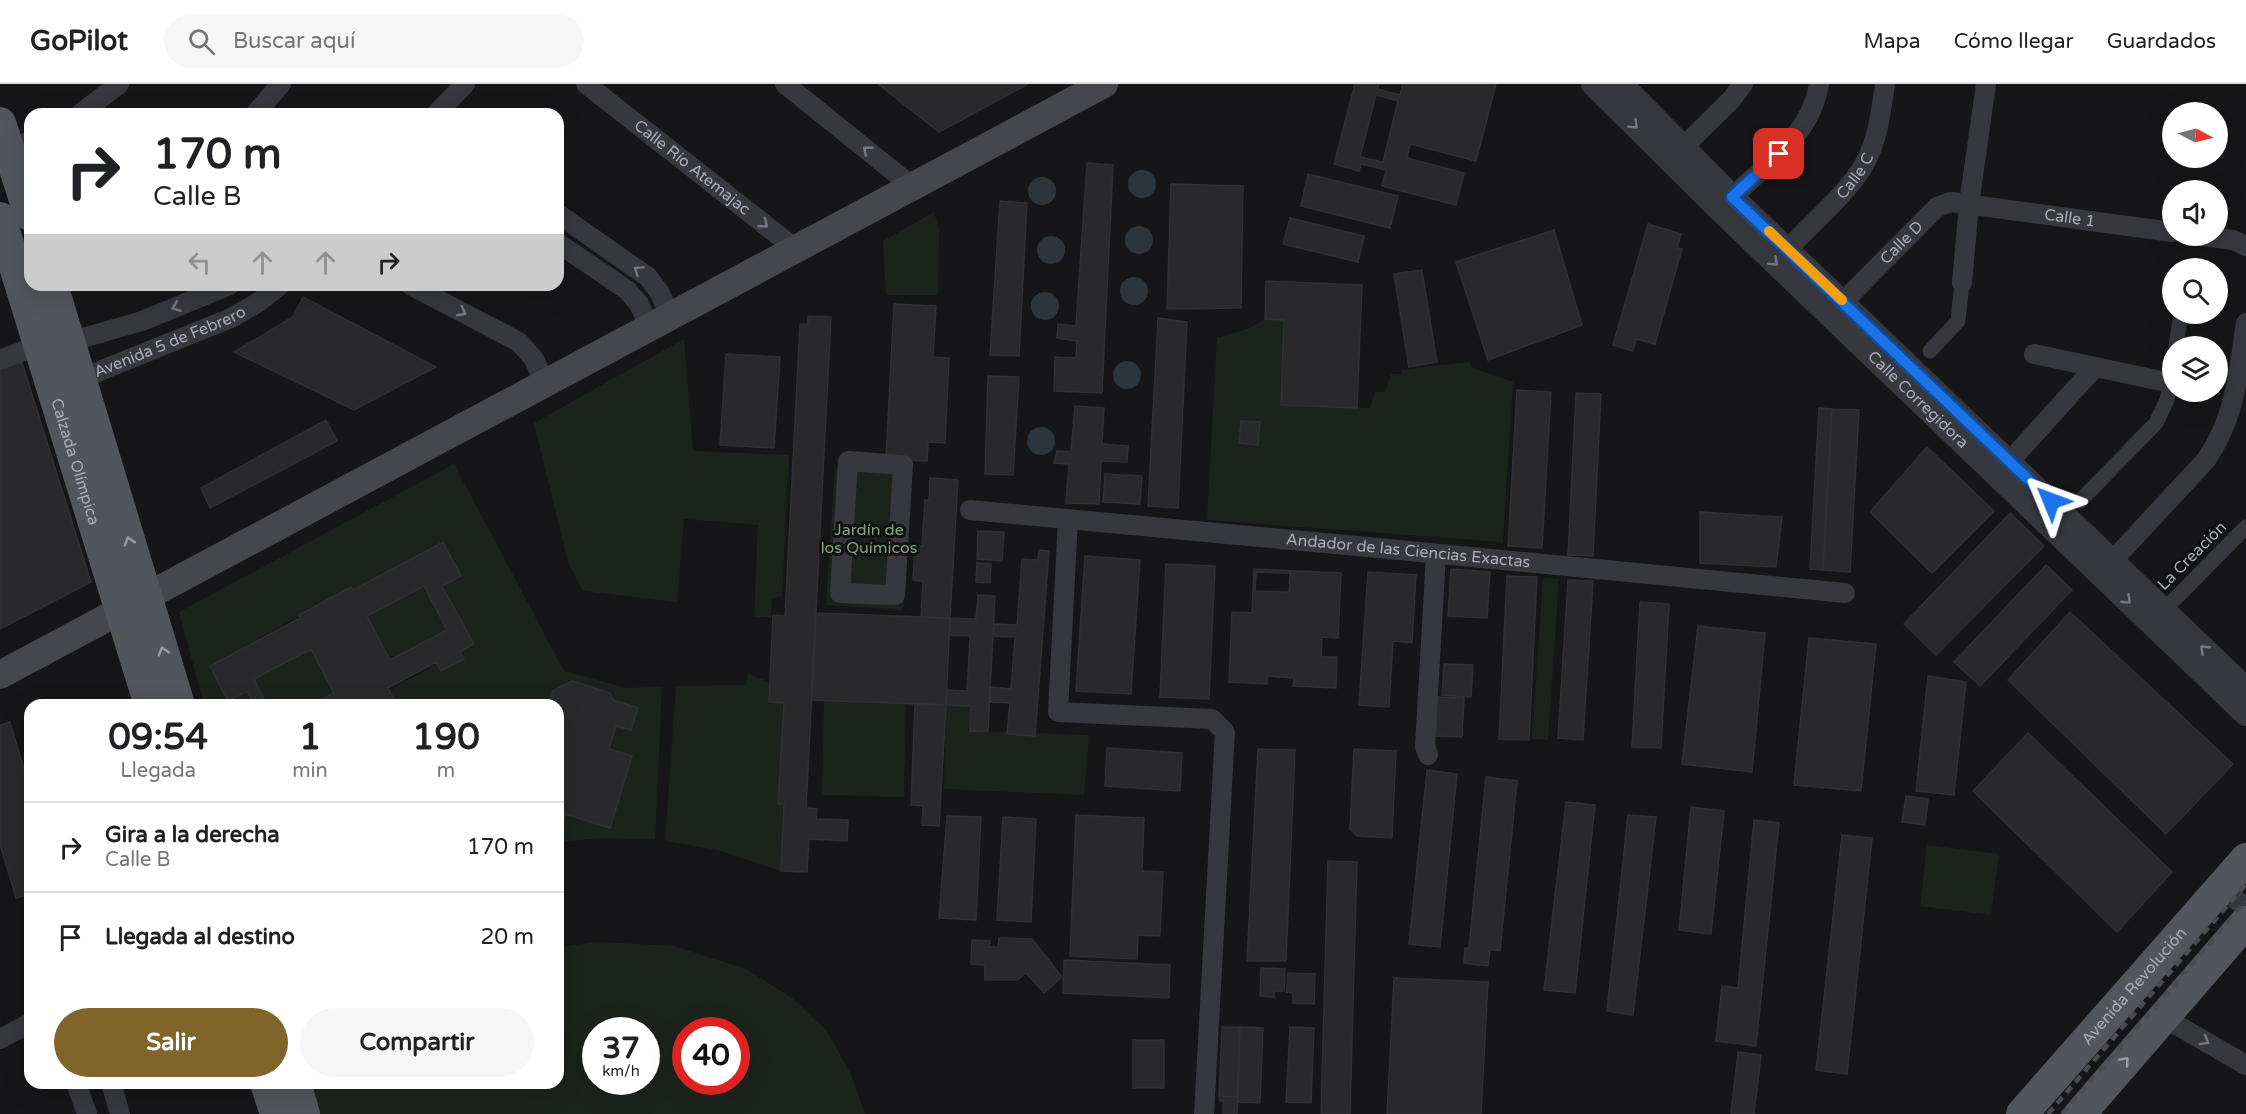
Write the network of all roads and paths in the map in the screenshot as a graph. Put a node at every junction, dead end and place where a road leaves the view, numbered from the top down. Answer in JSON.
{"nodes":[{"id":1,"x":119,"y":84,"type":"edge"},
{"id":2,"x":281,"y":84,"type":"edge"},
{"id":3,"x":465,"y":84,"type":"edge"},
{"id":4,"x":586,"y":84,"type":"edge"},
{"id":5,"x":785,"y":84,"type":"edge"},
{"id":6,"x":1104,"y":84,"type":"edge"},
{"id":7,"x":1593,"y":84,"type":"edge"},
{"id":8,"x":1621,"y":84,"type":"edge"},
{"id":9,"x":1743,"y":84,"type":"edge"},
{"id":10,"x":1819,"y":84,"type":"edge"},
{"id":11,"x":1885,"y":84,"type":"edge"},
{"id":12,"x":1986,"y":84,"type":"edge"},
{"id":13,"x":88,"y":108,"type":"edge"},
{"id":14,"x":260,"y":108,"type":"edge"},
{"id":15,"x":442,"y":108,"type":"edge"},
{"id":16,"x":13,"y":138,"type":"edge"},
{"id":17,"x":1683,"y":147,"type":"junction"},
{"id":18,"x":913,"y":187,"type":"junction"},
{"id":19,"x":24,"y":188,"type":"edge"},
{"id":20,"x":1726,"y":203,"type":"junction"},
{"id":21,"x":1969,"y":204,"type":"junction"},
{"id":22,"x":0,"y":218,"type":"edge"},
{"id":23,"x":564,"y":218,"type":"edge"},
{"id":24,"x":2162,"y":231,"type":"edge"},
{"id":25,"x":2228,"y":242,"type":"edge"},
{"id":26,"x":2245,"y":245,"type":"edge"},
{"id":27,"x":564,"y":247,"type":"edge"},
{"id":28,"x":1788,"y":248,"type":"junction"},
{"id":29,"x":797,"y":250,"type":"junction"},
{"id":30,"x":24,"y":274,"type":"edge"},
{"id":31,"x":1962,"y":283,"type":"joint"},
{"id":32,"x":31,"y":291,"type":"edge"},
{"id":33,"x":52,"y":291,"type":"edge"},
{"id":34,"x":215,"y":291,"type":"edge"},
{"id":35,"x":273,"y":291,"type":"edge"},
{"id":36,"x":421,"y":291,"type":"edge"},
{"id":37,"x":1844,"y":302,"type":"junction"},
{"id":38,"x":660,"y":323,"type":"junction"},
{"id":39,"x":2246,"y":323,"type":"edge"},
{"id":40,"x":54,"y":344,"type":"junction"},
{"id":41,"x":1930,"y":351,"type":"dead end"},
{"id":42,"x":2034,"y":354,"type":"dead end"},
{"id":43,"x":0,"y":360,"type":"edge"},
{"id":44,"x":2095,"y":367,"type":"junction"},
{"id":45,"x":2162,"y":378,"type":"edge"},
{"id":46,"x":66,"y":384,"type":"junction"},
{"id":47,"x":545,"y":384,"type":"junction"},
{"id":48,"x":1930,"y":398,"type":"junction"},
{"id":49,"x":2166,"y":402,"type":"edge"},
{"id":50,"x":871,"y":462,"type":"joint"},
{"id":51,"x":2003,"y":468,"type":"junction"},
{"id":52,"x":2080,"y":501,"type":"dead end"},
{"id":53,"x":970,"y":510,"type":"dead end"},
{"id":54,"x":1068,"y":519,"type":"junction"},
{"id":55,"x":2246,"y":527,"type":"edge"},
{"id":56,"x":1436,"y":555,"type":"junction"},
{"id":57,"x":2106,"y":567,"type":"junction"},
{"id":58,"x":1845,"y":593,"type":"dead end"},
{"id":59,"x":133,"y":603,"type":"junction"},
{"id":60,"x":2164,"y":610,"type":"junction"},
{"id":61,"x":0,"y":675,"type":"edge"},
{"id":62,"x":2243,"y":681,"type":"edge"},
{"id":63,"x":149,"y":699,"type":"edge"},
{"id":64,"x":176,"y":699,"type":"edge"},
{"id":65,"x":2246,"y":714,"type":"edge"},
{"id":66,"x":1428,"y":754,"type":"dead end"},
{"id":67,"x":2246,"y":859,"type":"edge"},
{"id":68,"x":2233,"y":898,"type":"edge"},
{"id":69,"x":2246,"y":922,"type":"edge"},
{"id":70,"x":2163,"y":1017,"type":"junction"},
{"id":71,"x":24,"y":1026,"type":"edge"},
{"id":72,"x":0,"y":1039,"type":"edge"},
{"id":73,"x":2246,"y":1065,"type":"edge"},
{"id":74,"x":2053,"y":1080,"type":"junction"},
{"id":75,"x":78,"y":1089,"type":"edge"},
{"id":76,"x":113,"y":1089,"type":"edge"},
{"id":77,"x":268,"y":1089,"type":"edge"},
{"id":78,"x":297,"y":1089,"type":"edge"},
{"id":79,"x":2084,"y":1110,"type":"edge"},
{"id":80,"x":87,"y":1114,"type":"edge"},
{"id":81,"x":120,"y":1114,"type":"edge"},
{"id":82,"x":276,"y":1114,"type":"edge"},
{"id":83,"x":304,"y":1114,"type":"edge"},
{"id":84,"x":1204,"y":1114,"type":"edge"},
{"id":85,"x":2022,"y":1114,"type":"edge"}],
"edges":[{"from":1,"to":13,"type":"street"},
{"from":2,"to":14,"type":"street"},
{"from":3,"to":15,"type":"street"},
{"from":4,"to":29,"type":"street","name":"Calle Río Atemajac","one_way":true},
{"from":18,"to":5,"type":"street","one_way":true},
{"from":6,"to":18,"type":"main road"},
{"from":7,"to":20,"type":"street","name":"Calle Corregidora","one_way":true},
{"from":8,"to":17,"type":"street","name":"Calle Corregidora"},
{"from":9,"to":17,"type":"street"},
{"from":10,"to":20,"type":"street"},
{"from":11,"to":28,"type":"street","name":"Calle C"},
{"from":12,"to":21,"type":"street"},
{"from":16,"to":19,"type":"main road"},
{"from":17,"to":20,"type":"street","name":"Calle Corregidora"},
{"from":18,"to":29,"type":"main road"},
{"from":20,"to":28,"type":"street","name":"Calle Corregidora"},
{"from":20,"to":48,"type":"street","name":"Calle Corregidora","one_way":true},
{"from":21,"to":24,"type":"street","name":"Calle 1"},
{"from":21,"to":31,"type":"street"},
{"from":21,"to":37,"type":"street","name":"Calle D"},
{"from":22,"to":30,"type":"main road","name":"Calzada Olímpica"},
{"from":38,"to":23,"type":"street","one_way":true},
{"from":25,"to":26,"type":"street"},
{"from":27,"to":38,"type":"street"},
{"from":28,"to":37,"type":"street","name":"Calle Corregidora"},
{"from":29,"to":38,"type":"main road"},
{"from":31,"to":41,"type":"street"},
{"from":32,"to":40,"type":"main road","name":"Calzada Olímpica"},
{"from":33,"to":40,"type":"main road","name":"Calzada Olímpica"},
{"from":34,"to":40,"type":"street","name":"Avenida 5 de Febrero","one_way":true},
{"from":35,"to":46,"type":"street","name":"Avenida 5 de Febrero"},
{"from":36,"to":47,"type":"street","one_way":true},
{"from":37,"to":48,"type":"street","name":"Calle Corregidora"},
{"from":38,"to":47,"type":"main road"},
{"from":39,"to":57,"type":"street"},
{"from":40,"to":43,"type":"street","name":"Avenida 5 de Febrero"},
{"from":40,"to":46,"type":"main road","name":"Calzada Olímpica"},
{"from":42,"to":44,"type":"street"},
{"from":44,"to":45,"type":"street"},
{"from":44,"to":51,"type":"street"},
{"from":46,"to":59,"type":"main road","name":"Calzada Olímpica"},
{"from":47,"to":59,"type":"main road"},
{"from":48,"to":51,"type":"street","name":"Calle Corregidora"},
{"from":49,"to":52,"type":"street"},
{"from":50,"to":50,"type":"street"},
{"from":51,"to":57,"type":"street","name":"Calle Corregidora"},
{"from":53,"to":54,"type":"street","name":"Andador de las Ciencias Exactas"},
{"from":54,"to":56,"type":"street","name":"Andador de las Ciencias Exactas"},
{"from":54,"to":84,"type":"street"},
{"from":55,"to":60,"type":"street","name":"La Creación"},
{"from":56,"to":58,"type":"street","name":"Andador de las Ciencias Exactas"},
{"from":56,"to":66,"type":"street"},
{"from":57,"to":60,"type":"street","name":"Calle Corregidora"},
{"from":57,"to":65,"type":"street","name":"Calle Corregidora","one_way":true},
{"from":59,"to":61,"type":"main road"},
{"from":59,"to":63,"type":"main road","name":"Calzada Olímpica"},
{"from":64,"to":59,"type":"main road","name":"Calzada Olímpica","one_way":true},
{"from":62,"to":60,"type":"street","name":"Calle Corregidora","one_way":true},
{"from":67,"to":68,"type":"main road","name":"Avenida Revolución"},
{"from":68,"to":74,"type":"main road","name":"Avenida Revolución"},
{"from":69,"to":70,"type":"main road"},
{"from":70,"to":73,"type":"street","one_way":true},
{"from":79,"to":70,"type":"main road","one_way":true},
{"from":71,"to":72,"type":"street"},
{"from":74,"to":79,"type":"main road"},
{"from":74,"to":85,"type":"main road","name":"Avenida Revolución"},
{"from":75,"to":80,"type":"street"},
{"from":76,"to":81,"type":"street"},
{"from":77,"to":82,"type":"main road"},
{"from":78,"to":83,"type":"main road"}]}
